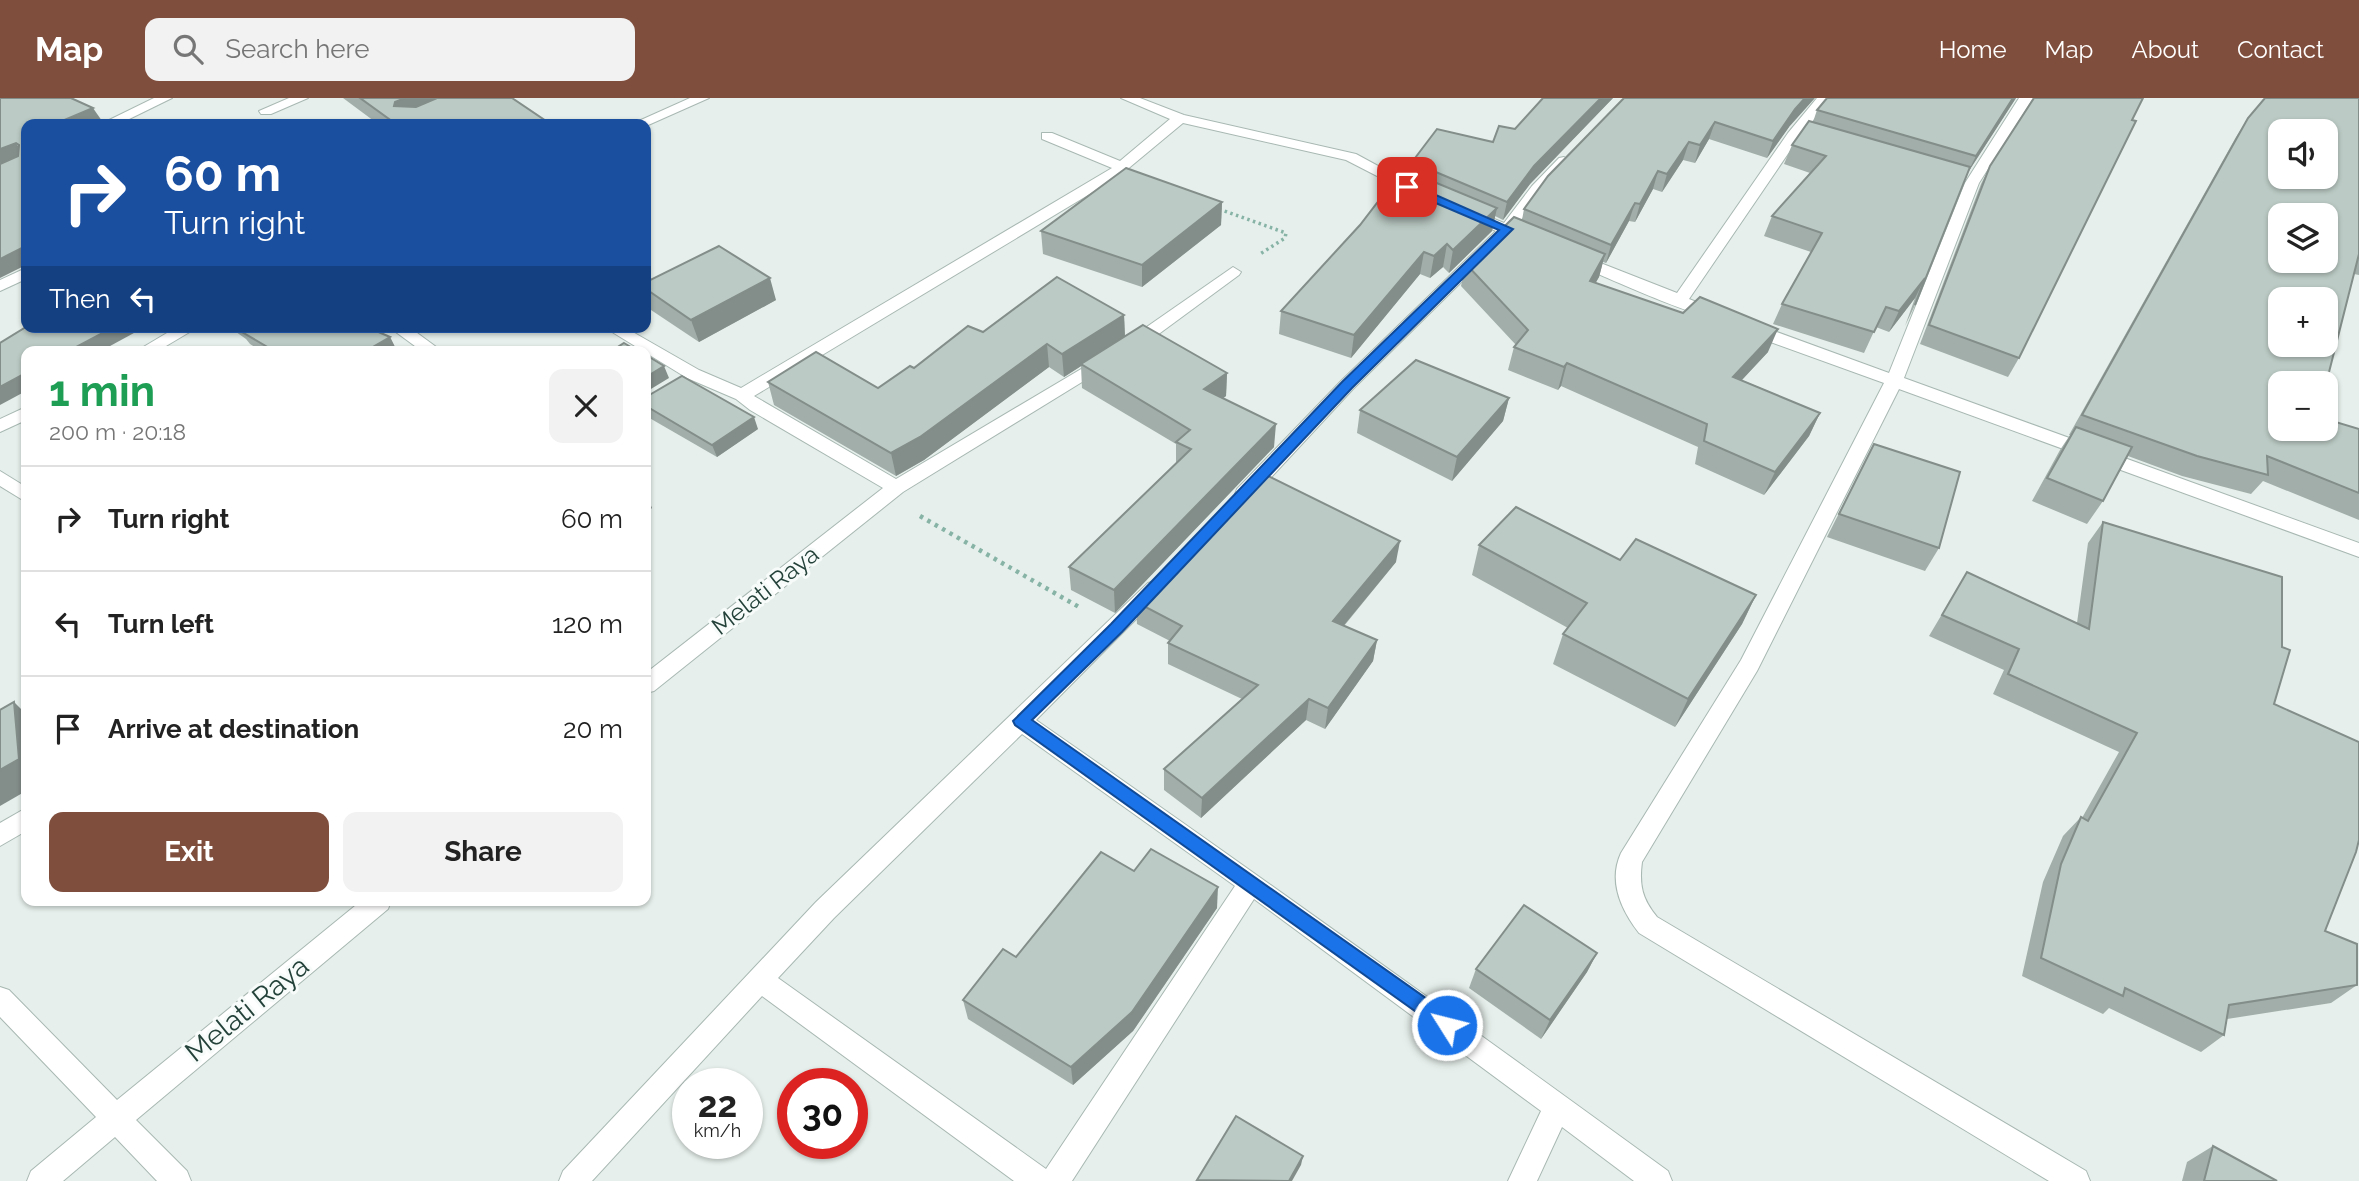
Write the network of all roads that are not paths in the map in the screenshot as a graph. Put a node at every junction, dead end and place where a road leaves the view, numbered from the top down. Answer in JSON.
{"nodes":[{"id":1,"x":165,"y":98,"type":"edge"},
{"id":2,"x":301,"y":98,"type":"edge"},
{"id":3,"x":702,"y":98,"type":"edge"},
{"id":4,"x":1128,"y":98,"type":"edge"},
{"id":5,"x":1824,"y":98,"type":"edge"},
{"id":6,"x":2025,"y":98,"type":"edge"},
{"id":7,"x":265,"y":111,"type":"dead end"},
{"id":8,"x":1181,"y":118,"type":"junction"},
{"id":9,"x":119,"y":119,"type":"edge"},
{"id":10,"x":651,"y":119,"type":"edge"},
{"id":11,"x":1047,"y":136,"type":"dead end"},
{"id":12,"x":1572,"y":152,"type":"edge"},
{"id":13,"x":1122,"y":167,"type":"junction"},
{"id":14,"x":1432,"y":197,"type":"edge"},
{"id":15,"x":1457,"y":208,"type":"edge"},
{"id":16,"x":1507,"y":229,"type":"junction"},
{"id":17,"x":1233,"y":272,"type":"dead end"},
{"id":18,"x":21,"y":276,"type":"edge"},
{"id":19,"x":0,"y":286,"type":"edge"},
{"id":20,"x":1679,"y":302,"type":"junction"},
{"id":21,"x":179,"y":333,"type":"edge"},
{"id":22,"x":405,"y":333,"type":"edge"},
{"id":23,"x":621,"y":333,"type":"edge"},
{"id":24,"x":154,"y":346,"type":"edge"},
{"id":25,"x":422,"y":346,"type":"edge"},
{"id":26,"x":640,"y":346,"type":"edge"},
{"id":27,"x":651,"y":353,"type":"edge"},
{"id":28,"x":1894,"y":381,"type":"junction"},
{"id":29,"x":742,"y":395,"type":"junction"},
{"id":30,"x":21,"y":416,"type":"edge"},
{"id":31,"x":0,"y":426,"type":"edge"},
{"id":32,"x":0,"y":477,"type":"edge"},
{"id":33,"x":21,"y":492,"type":"edge"},
{"id":34,"x":891,"y":492,"type":"junction"},
{"id":35,"x":1232,"y":507,"type":"edge"},
{"id":36,"x":2359,"y":550,"type":"edge"},
{"id":37,"x":1165,"y":578,"type":"edge"},
{"id":38,"x":651,"y":681,"type":"edge"},
{"id":39,"x":1021,"y":721,"type":"junction"},
{"id":40,"x":21,"y":821,"type":"edge"},
{"id":41,"x":0,"y":836,"type":"edge"},
{"id":42,"x":1251,"y":883,"type":"junction"},
{"id":43,"x":373,"y":906,"type":"edge"},
{"id":44,"x":760,"y":980,"type":"junction"},
{"id":45,"x":0,"y":999,"type":"edge"},
{"id":46,"x":1558,"y":1106,"type":"junction"},
{"id":47,"x":115,"y":1118,"type":"junction"},
{"id":48,"x":41,"y":1181,"type":"edge"},
{"id":49,"x":177,"y":1181,"type":"edge"},
{"id":50,"x":573,"y":1181,"type":"edge"},
{"id":51,"x":1038,"y":1181,"type":"edge"},
{"id":52,"x":1055,"y":1181,"type":"edge"},
{"id":53,"x":1522,"y":1181,"type":"edge"},
{"id":54,"x":1658,"y":1181,"type":"edge"},
{"id":55,"x":2076,"y":1181,"type":"edge"}],
"edges":[{"from":1,"to":9,"type":"street"},
{"from":2,"to":7,"type":"street"},
{"from":3,"to":10,"type":"street"},
{"from":4,"to":8,"type":"street"},
{"from":5,"to":20,"type":"street"},
{"from":6,"to":28,"type":"street"},
{"from":8,"to":13,"type":"street"},
{"from":8,"to":14,"type":"street"},
{"from":11,"to":13,"type":"street"},
{"from":12,"to":16,"type":"street"},
{"from":13,"to":29,"type":"street"},
{"from":15,"to":16,"type":"street"},
{"from":16,"to":20,"type":"street"},
{"from":16,"to":35,"type":"street"},
{"from":17,"to":34,"type":"street","name":"Melati Raya"},
{"from":18,"to":19,"type":"street"},
{"from":20,"to":28,"type":"street"},
{"from":21,"to":24,"type":"street"},
{"from":22,"to":25,"type":"street"},
{"from":23,"to":26,"type":"street"},
{"from":27,"to":29,"type":"street"},
{"from":28,"to":36,"type":"street"},
{"from":28,"to":55,"type":"street"},
{"from":29,"to":34,"type":"street"},
{"from":30,"to":31,"type":"street"},
{"from":32,"to":33,"type":"street"},
{"from":34,"to":38,"type":"street","name":"Melati Raya"},
{"from":37,"to":39,"type":"street"},
{"from":39,"to":42,"type":"street"},
{"from":39,"to":44,"type":"street"},
{"from":40,"to":41,"type":"street"},
{"from":42,"to":46,"type":"street"},
{"from":42,"to":52,"type":"street"},
{"from":43,"to":47,"type":"street","name":"Melati Raya"},
{"from":44,"to":50,"type":"street"},
{"from":44,"to":51,"type":"street"},
{"from":45,"to":47,"type":"street"},
{"from":46,"to":53,"type":"street"},
{"from":46,"to":54,"type":"street"},
{"from":47,"to":48,"type":"street","name":"Melati Raya"},
{"from":47,"to":49,"type":"street"}]}
